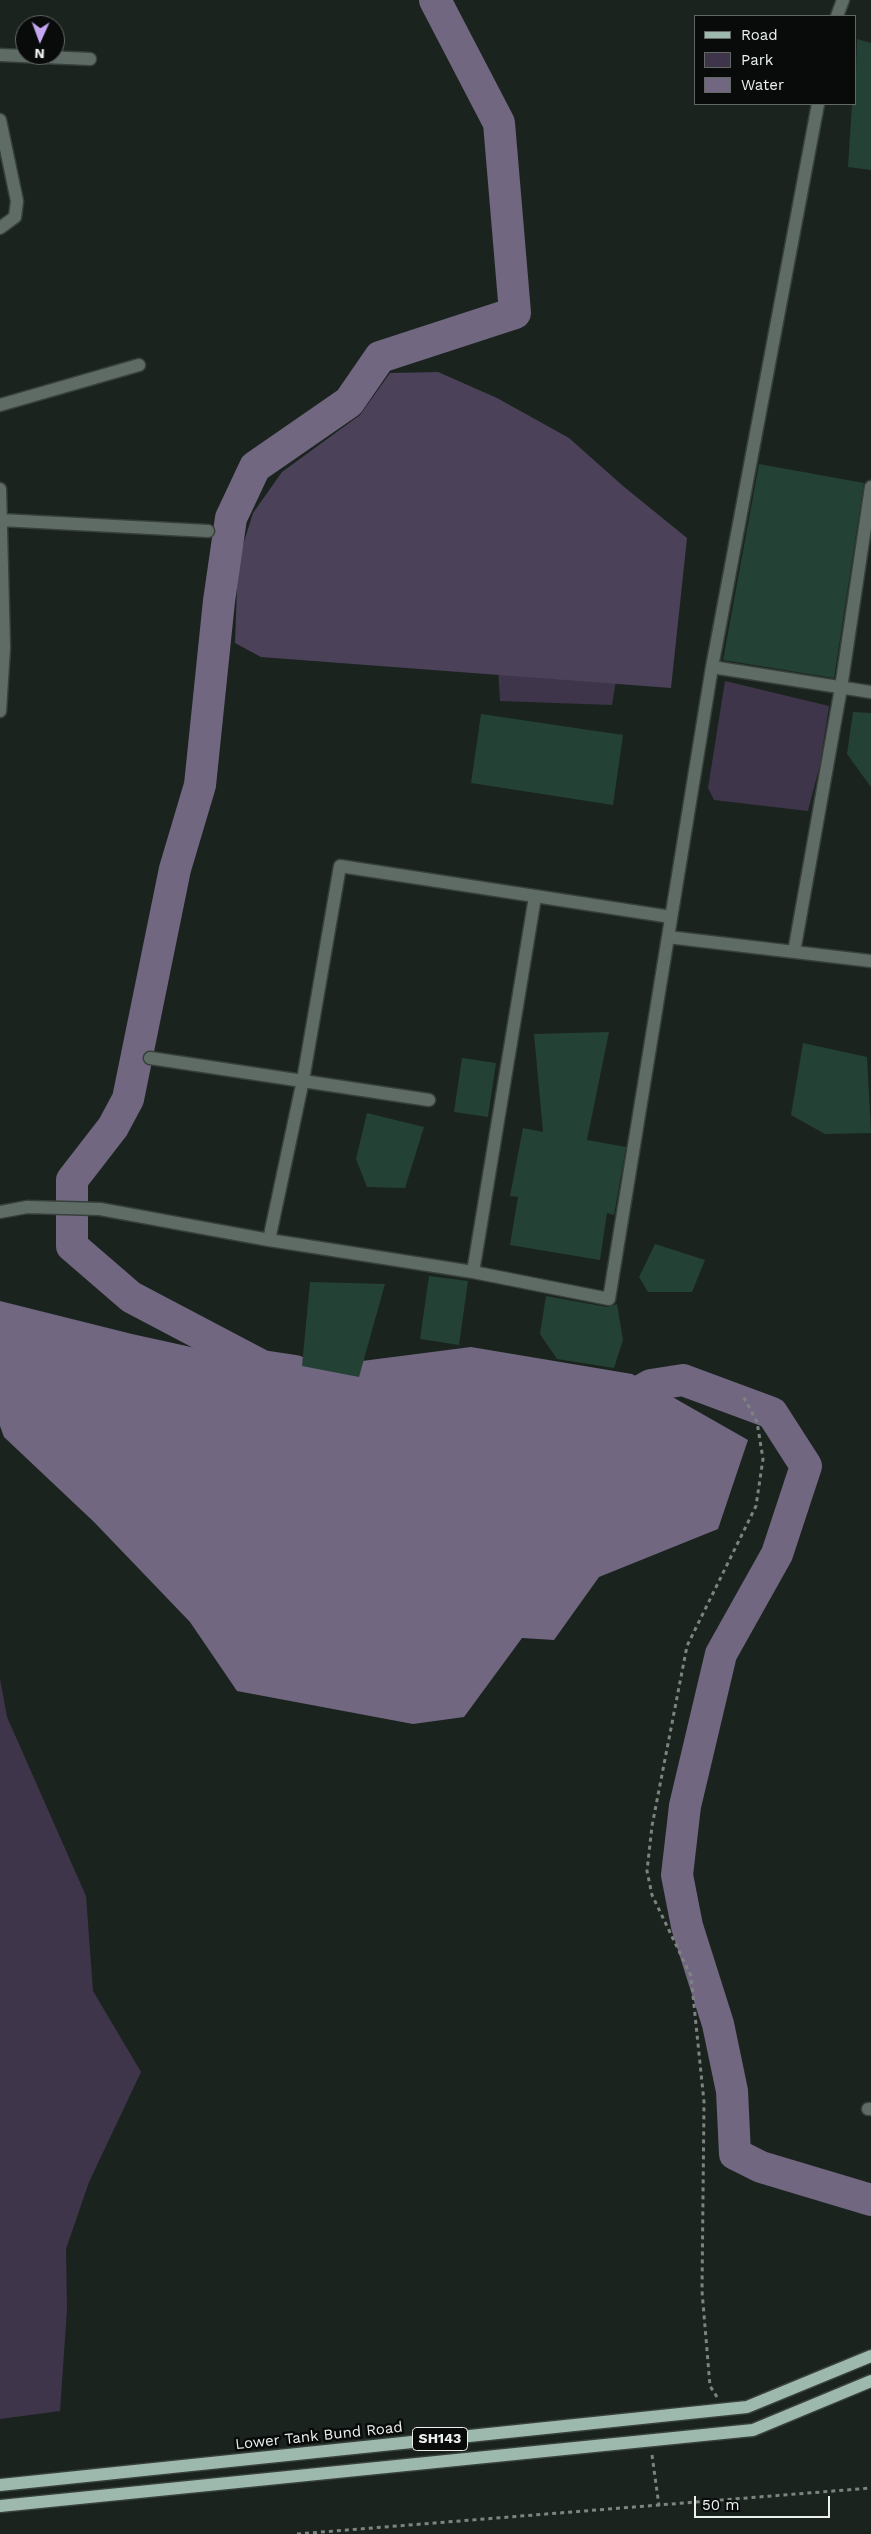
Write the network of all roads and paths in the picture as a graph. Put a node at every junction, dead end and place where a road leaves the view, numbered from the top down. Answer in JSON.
{"nodes":[{"id":1,"x":843,"y":0,"type":"edge"},
{"id":2,"x":837,"y":15,"type":"edge"},
{"id":3,"x":0,"y":55,"type":"edge"},
{"id":4,"x":90,"y":59,"type":"dead end"},
{"id":5,"x":818,"y":105,"type":"edge"},
{"id":6,"x":0,"y":120,"type":"edge"},
{"id":7,"x":0,"y":228,"type":"edge"},
{"id":8,"x":139,"y":365,"type":"dead end"},
{"id":9,"x":0,"y":405,"type":"edge"},
{"id":10,"x":871,"y":487,"type":"edge"},
{"id":11,"x":0,"y":489,"type":"edge"},
{"id":12,"x":1,"y":520,"type":"edge"},
{"id":13,"x":208,"y":531,"type":"dead end"},
{"id":14,"x":2,"y":648,"type":"edge"},
{"id":15,"x":712,"y":667,"type":"junction"},
{"id":16,"x":841,"y":688,"type":"junction"},
{"id":17,"x":871,"y":692,"type":"edge"},
{"id":18,"x":0,"y":712,"type":"edge"},
{"id":19,"x":535,"y":897,"type":"junction"},
{"id":20,"x":671,"y":917,"type":"junction"},
{"id":21,"x":668,"y":937,"type":"junction"},
{"id":22,"x":794,"y":952,"type":"junction"},
{"id":23,"x":871,"y":961,"type":"edge"},
{"id":24,"x":150,"y":1058,"type":"dead end"},
{"id":25,"x":303,"y":1080,"type":"junction"},
{"id":26,"x":429,"y":1100,"type":"dead end"},
{"id":27,"x":0,"y":1212,"type":"edge"},
{"id":28,"x":269,"y":1240,"type":"junction"},
{"id":29,"x":474,"y":1272,"type":"junction"},
{"id":30,"x":743,"y":1396,"type":"dead end"},
{"id":31,"x":871,"y":2356,"type":"edge"},
{"id":32,"x":871,"y":2381,"type":"edge"},
{"id":33,"x":725,"y":2410,"type":"junction"},
{"id":34,"x":653,"y":2460,"type":"dead end"},
{"id":35,"x":0,"y":2485,"type":"edge"},
{"id":36,"x":871,"y":2488,"type":"edge"},
{"id":37,"x":0,"y":2506,"type":"edge"},
{"id":38,"x":659,"y":2506,"type":"junction"},
{"id":39,"x":296,"y":2534,"type":"edge"}],
"edges":[{"from":1,"to":2,"type":"street"},
{"from":3,"to":4,"type":"street"},
{"from":5,"to":15,"type":"street"},
{"from":6,"to":7,"type":"street"},
{"from":8,"to":9,"type":"street"},
{"from":10,"to":16,"type":"street"},
{"from":11,"to":12,"type":"street"},
{"from":12,"to":13,"type":"street"},
{"from":12,"to":14,"type":"street"},
{"from":14,"to":18,"type":"street"},
{"from":15,"to":16,"type":"street"},
{"from":15,"to":20,"type":"street"},
{"from":16,"to":17,"type":"street"},
{"from":16,"to":22,"type":"street"},
{"from":19,"to":20,"type":"street"},
{"from":19,"to":25,"type":"street"},
{"from":19,"to":29,"type":"street"},
{"from":20,"to":21,"type":"street"},
{"from":21,"to":22,"type":"street"},
{"from":21,"to":29,"type":"street"},
{"from":22,"to":23,"type":"street"},
{"from":24,"to":25,"type":"street"},
{"from":25,"to":26,"type":"street"},
{"from":25,"to":28,"type":"street"},
{"from":27,"to":28,"type":"street"},
{"from":28,"to":29,"type":"street"},
{"from":30,"to":33,"type":"path"},
{"from":31,"to":33,"type":"main road","name":"Lower Tank Bund Road","number":"SH143"},
{"from":32,"to":37,"type":"main road","number":"SH143"},
{"from":33,"to":35,"type":"main road","name":"Lower Tank Bund Road","number":"SH143"},
{"from":34,"to":38,"type":"path"},
{"from":36,"to":38,"type":"path"},
{"from":38,"to":39,"type":"path"}]}
